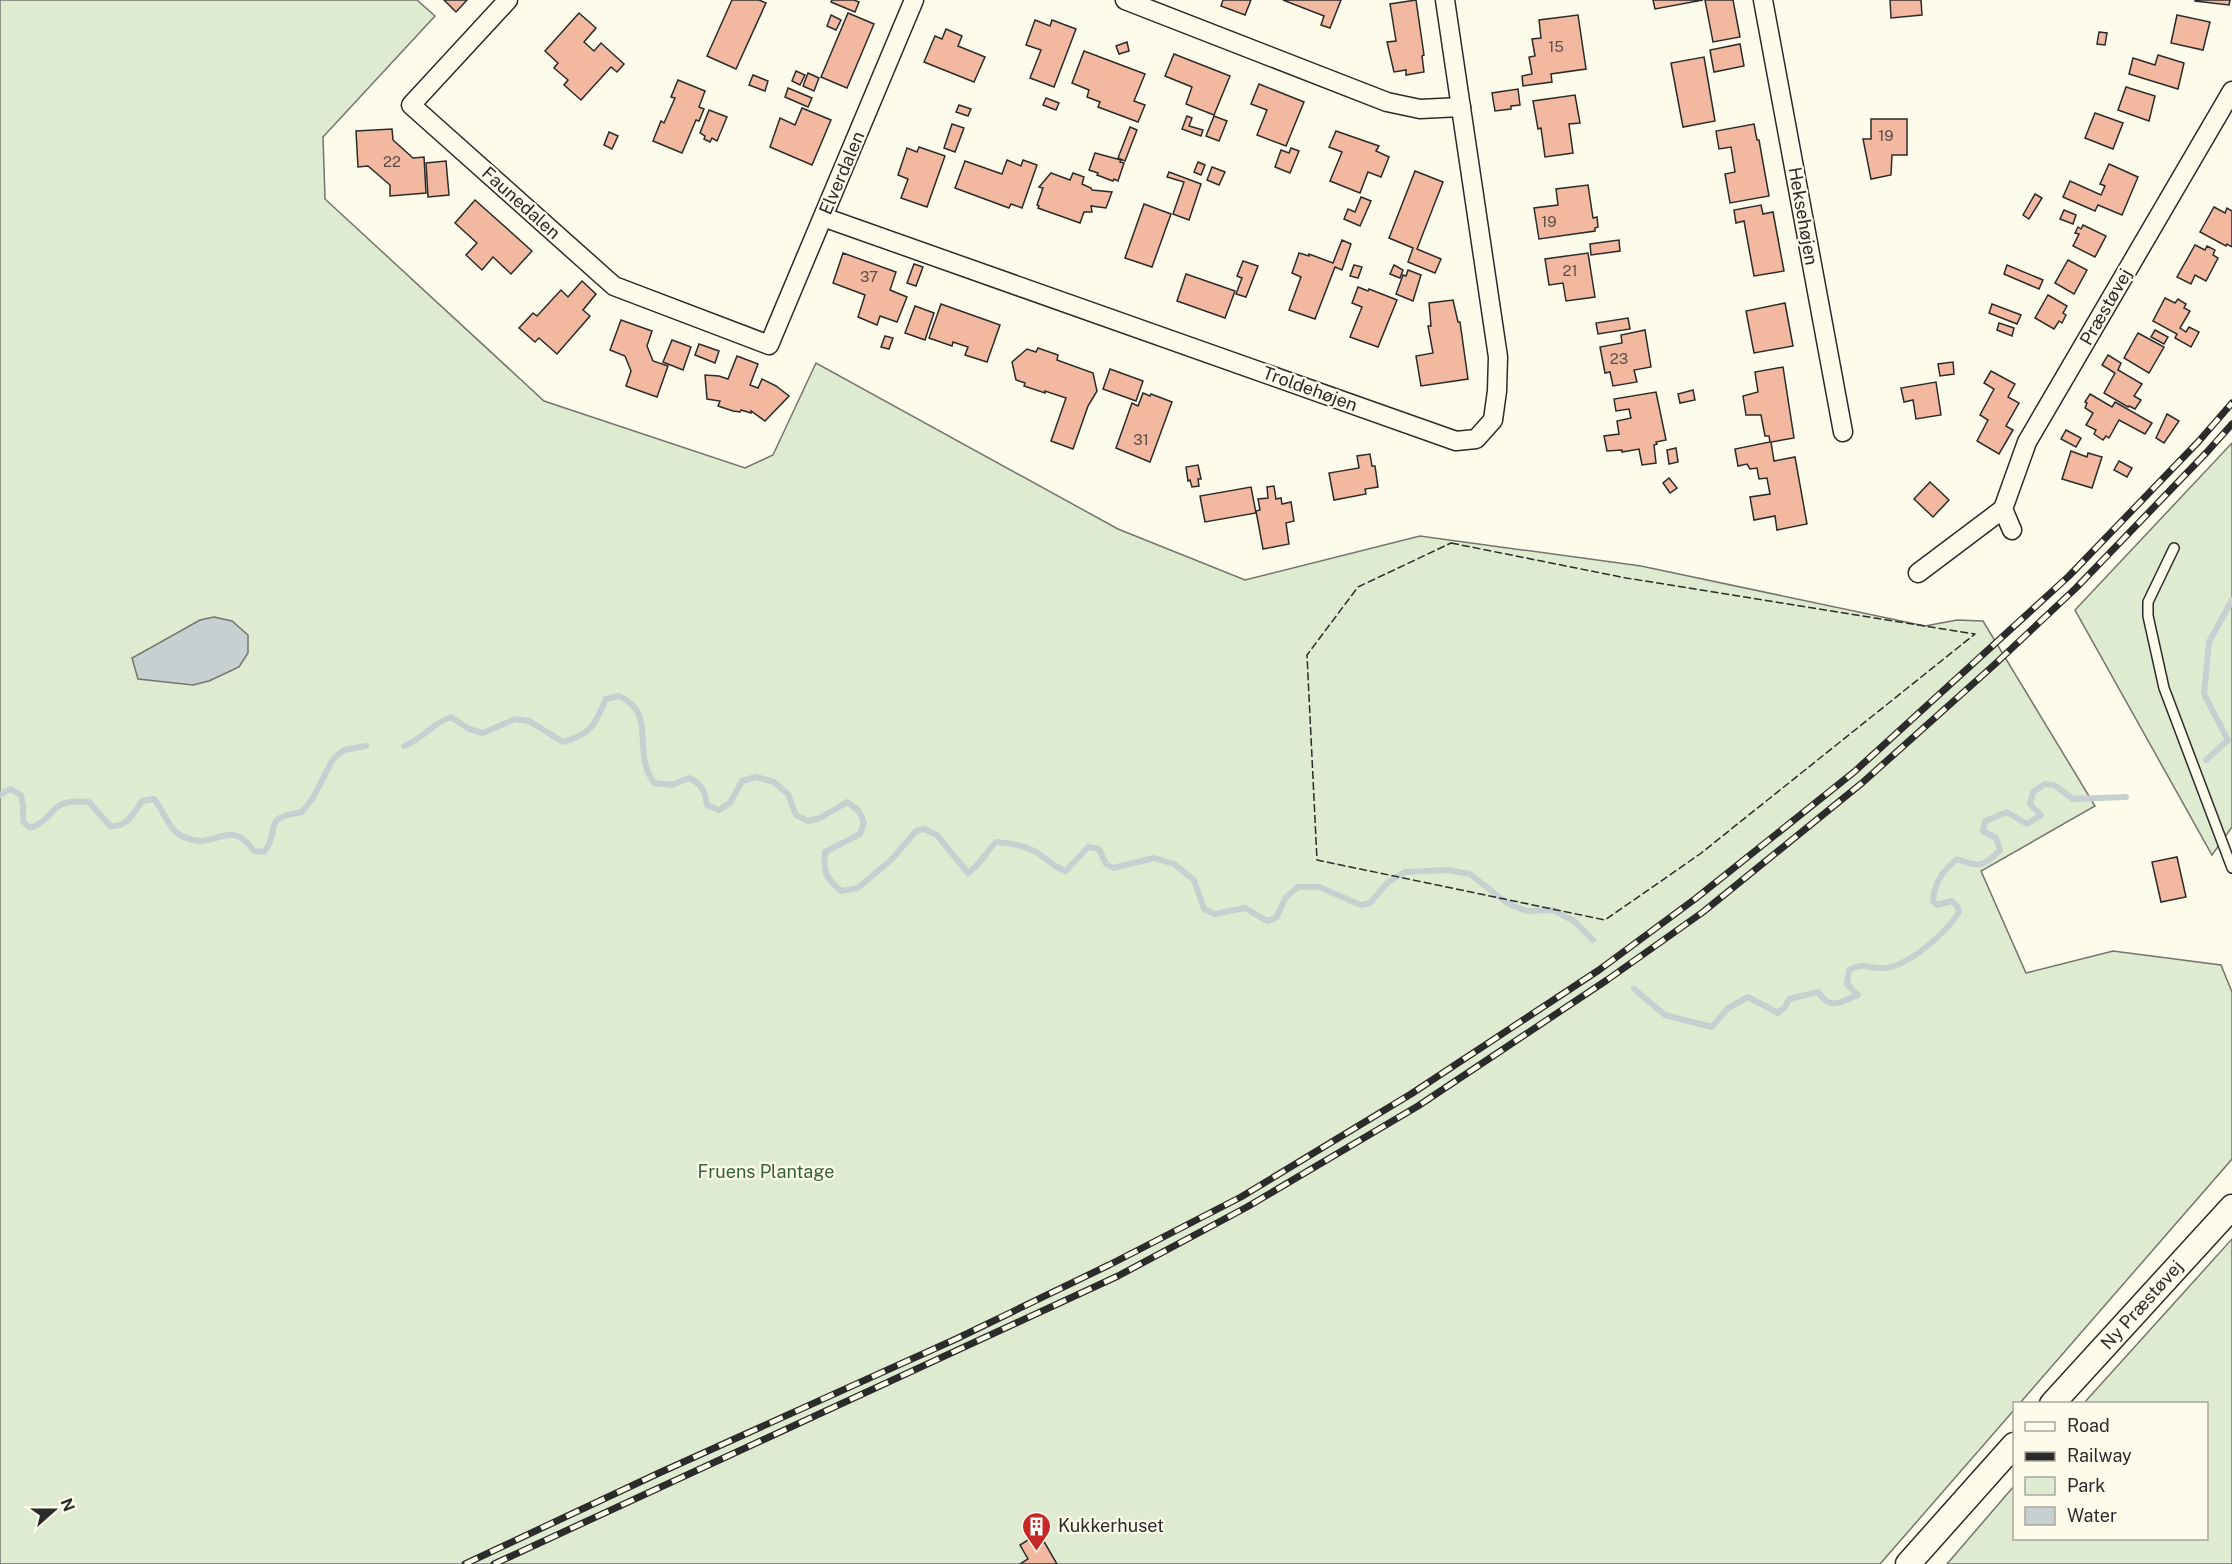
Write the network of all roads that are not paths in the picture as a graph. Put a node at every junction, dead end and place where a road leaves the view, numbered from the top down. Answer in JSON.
{"nodes":[{"id":1,"x":508,"y":0,"type":"edge"},
{"id":2,"x":914,"y":0,"type":"edge"},
{"id":3,"x":1125,"y":0,"type":"edge"},
{"id":4,"x":1445,"y":0,"type":"edge"},
{"id":5,"x":1764,"y":0,"type":"edge"},
{"id":6,"x":2232,"y":91,"type":"edge"},
{"id":7,"x":1461,"y":107,"type":"junction"},
{"id":8,"x":823,"y":217,"type":"junction"},
{"id":9,"x":770,"y":345,"type":"joint"},
{"id":10,"x":1843,"y":432,"type":"dead end"},
{"id":11,"x":2003,"y":509,"type":"junction"},
{"id":12,"x":2012,"y":530,"type":"dead end"},
{"id":13,"x":2174,"y":548,"type":"dead end"},
{"id":14,"x":1918,"y":573,"type":"dead end"},
{"id":15,"x":2232,"y":868,"type":"edge"},
{"id":16,"x":2232,"y":1207,"type":"edge"},
{"id":17,"x":2054,"y":1402,"type":"edge"},
{"id":18,"x":2013,"y":1446,"type":"edge"},
{"id":19,"x":1908,"y":1564,"type":"edge"}],
"edges":[{"from":1,"to":9,"type":"street","name":"Faunedalen"},
{"from":2,"to":8,"type":"street","name":"Elverdalen"},
{"from":3,"to":7,"type":"street"},
{"from":4,"to":7,"type":"street","name":"Troldehøjen"},
{"from":5,"to":10,"type":"street","name":"Heksehøjen"},
{"from":6,"to":11,"type":"street","name":"Præstøvej"},
{"from":7,"to":8,"type":"street","name":"Troldehøjen"},
{"from":8,"to":9,"type":"street","name":"Elverdalen"},
{"from":11,"to":12,"type":"street"},
{"from":11,"to":14,"type":"street"},
{"from":13,"to":15,"type":"lane"},
{"from":16,"to":17,"type":"street","name":"Ny Præstøvej"},
{"from":18,"to":19,"type":"street"}]}
